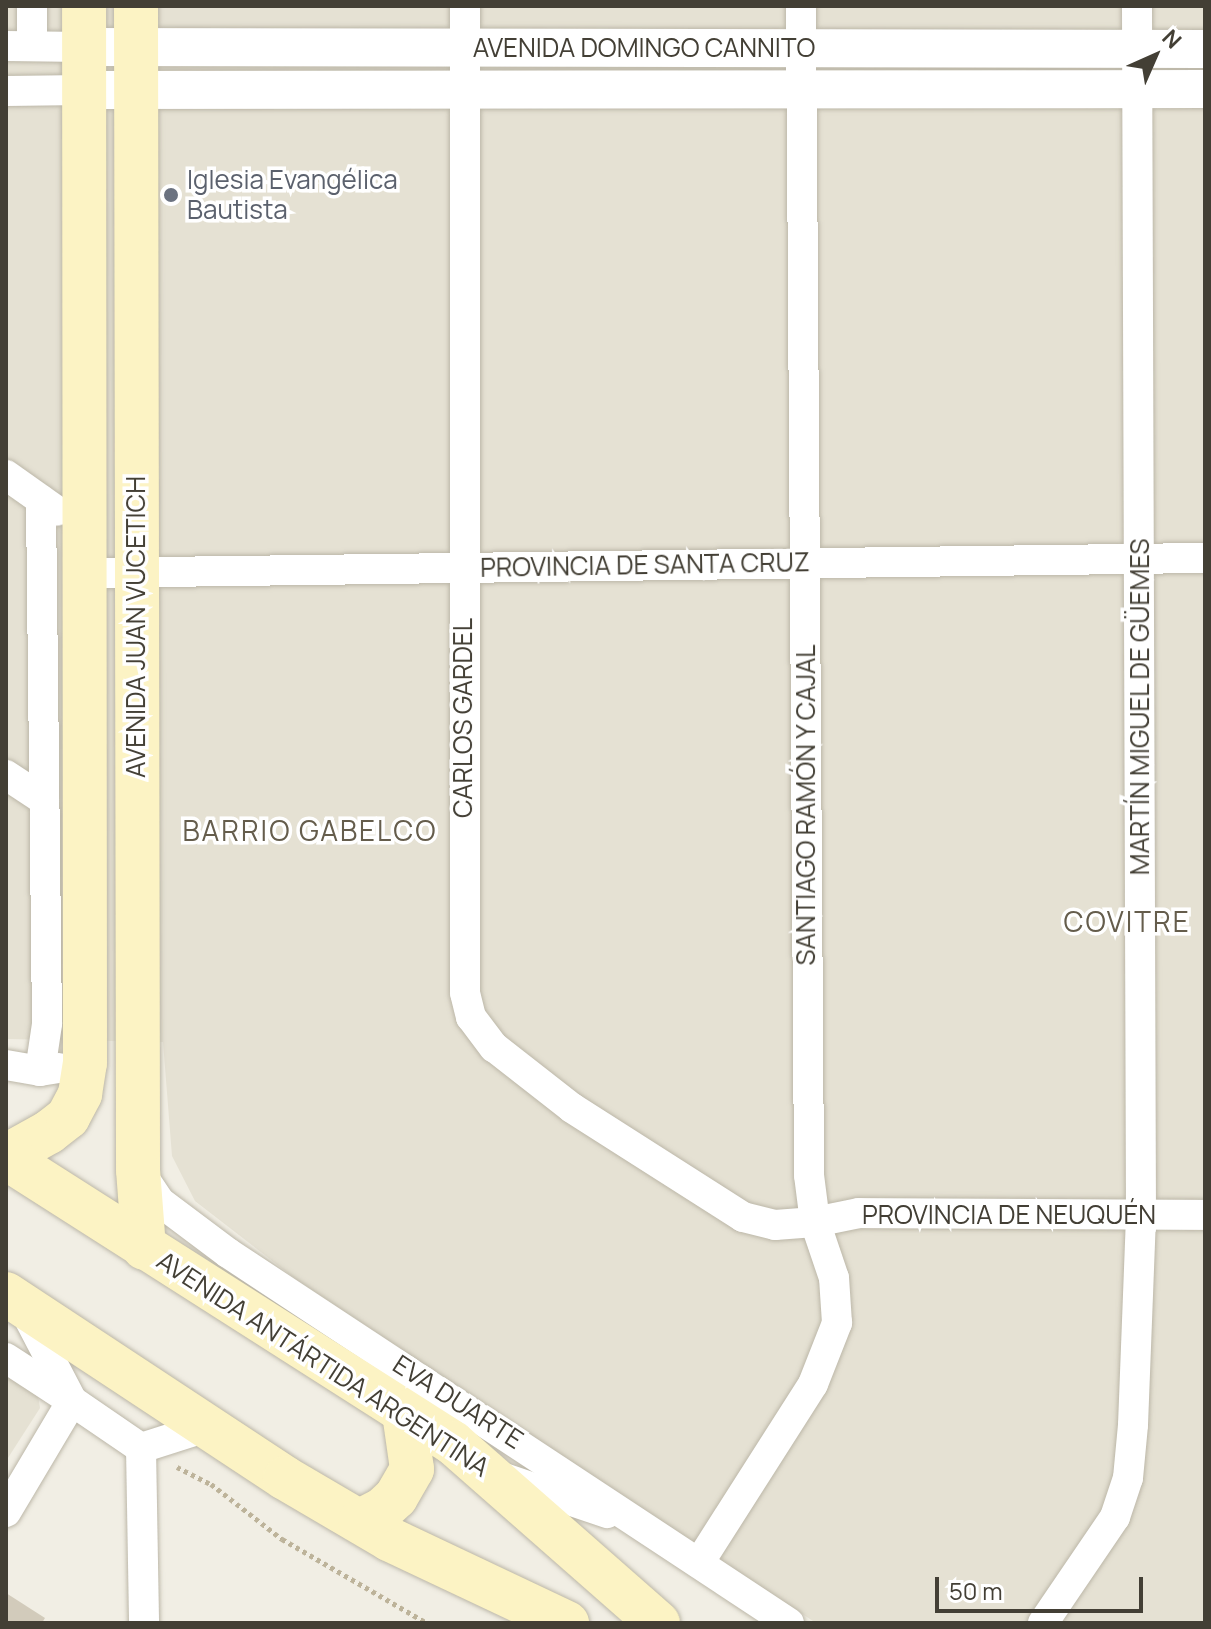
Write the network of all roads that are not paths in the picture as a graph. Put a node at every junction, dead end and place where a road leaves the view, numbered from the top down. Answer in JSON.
{"nodes":[{"id":1,"x":32,"y":6,"type":"edge"},
{"id":2,"x":465,"y":6,"type":"edge"},
{"id":3,"x":801,"y":6,"type":"edge"},
{"id":4,"x":1137,"y":6,"type":"edge"},
{"id":5,"x":84,"y":27,"type":"edge"},
{"id":6,"x":19,"y":46,"type":"edge"},
{"id":7,"x":136,"y":48,"type":"edge"},
{"id":8,"x":465,"y":48,"type":"junction"},
{"id":9,"x":801,"y":49,"type":"junction"},
{"id":10,"x":1138,"y":49,"type":"junction"},
{"id":11,"x":1205,"y":49,"type":"edge"},
{"id":12,"x":1138,"y":89,"type":"junction"},
{"id":13,"x":1205,"y":89,"type":"edge"},
{"id":14,"x":84,"y":90,"type":"junction"},
{"id":15,"x":465,"y":90,"type":"junction"},
{"id":16,"x":801,"y":90,"type":"junction"},
{"id":17,"x":6,"y":91,"type":"edge"},
{"id":18,"x":6,"y":475,"type":"edge"},
{"id":19,"x":41,"y":500,"type":"junction"},
{"id":20,"x":83,"y":529,"type":"junction"},
{"id":21,"x":1205,"y":558,"type":"edge"},
{"id":22,"x":1140,"y":559,"type":"junction"},
{"id":23,"x":804,"y":563,"type":"junction"},
{"id":24,"x":463,"y":568,"type":"junction"},
{"id":25,"x":136,"y":572,"type":"junction"},
{"id":26,"x":85,"y":573,"type":"junction"},
{"id":27,"x":6,"y":775,"type":"edge"},
{"id":28,"x":44,"y":800,"type":"junction"},
{"id":29,"x":85,"y":1063,"type":"junction"},
{"id":30,"x":6,"y":1065,"type":"edge"},
{"id":31,"x":40,"y":1071,"type":"junction"},
{"id":32,"x":6,"y":1157,"type":"edge"},
{"id":33,"x":138,"y":1170,"type":"junction"},
{"id":34,"x":1205,"y":1215,"type":"edge"},
{"id":35,"x":1141,"y":1216,"type":"junction"},
{"id":36,"x":815,"y":1222,"type":"junction"},
{"id":37,"x":144,"y":1248,"type":"junction"},
{"id":38,"x":14,"y":1299,"type":"edge"},
{"id":39,"x":6,"y":1358,"type":"edge"},
{"id":40,"x":72,"y":1401,"type":"junction"},
{"id":41,"x":404,"y":1413,"type":"junction"},
{"id":42,"x":207,"y":1427,"type":"junction"},
{"id":43,"x":141,"y":1448,"type":"junction"},
{"id":44,"x":493,"y":1474,"type":"junction"},
{"id":45,"x":6,"y":1512,"type":"edge"},
{"id":46,"x":360,"y":1521,"type":"junction"},
{"id":47,"x":646,"y":1527,"type":"junction"},
{"id":48,"x":699,"y":1563,"type":"junction"},
{"id":49,"x":144,"y":1623,"type":"edge"},
{"id":50,"x":567,"y":1623,"type":"edge"},
{"id":51,"x":658,"y":1623,"type":"edge"},
{"id":52,"x":789,"y":1623,"type":"edge"},
{"id":53,"x":1043,"y":1623,"type":"edge"}],
"edges":[{"from":1,"to":6,"type":"street"},
{"from":2,"to":8,"type":"street","name":"CARLOS GARDEL"},
{"from":3,"to":9,"type":"street","name":"SANTIAGO RAMÓN Y CAJAL"},
{"from":4,"to":10,"type":"street","name":"MARTÍN MIGUEL DE GÜEMES"},
{"from":5,"to":6,"type":"street"},
{"from":5,"to":7,"type":"street","name":"AVENIDA DOMINGO CANNITO"},
{"from":5,"to":14,"type":"main road","name":"AVENIDA JUAN VUCETICH"},
{"from":7,"to":8,"type":"street","name":"AVENIDA DOMINGO CANNITO"},
{"from":7,"to":14,"type":"street","name":"AVENIDA DOMINGO CANNITO"},
{"from":7,"to":15,"type":"street","name":"AVENIDA DOMINGO CANNITO"},
{"from":7,"to":25,"type":"main road","name":"AVENIDA JUAN VUCETICH"},
{"from":8,"to":9,"type":"street","name":"AVENIDA DOMINGO CANNITO"},
{"from":8,"to":15,"type":"street","name":"CARLOS GARDEL"},
{"from":9,"to":10,"type":"street","name":"AVENIDA DOMINGO CANNITO"},
{"from":9,"to":16,"type":"street","name":"SANTIAGO RAMÓN Y CAJAL"},
{"from":10,"to":11,"type":"street","name":"AVENIDA DOMINGO CANNITO"},
{"from":10,"to":12,"type":"street","name":"MARTÍN MIGUEL DE GÜEMES"},
{"from":12,"to":13,"type":"street","name":"AVENIDA DOMINGO CANNITO"},
{"from":12,"to":16,"type":"street","name":"AVENIDA DOMINGO CANNITO"},
{"from":12,"to":22,"type":"street","name":"MARTÍN MIGUEL DE GÜEMES"},
{"from":14,"to":17,"type":"street"},
{"from":14,"to":20,"type":"main road","name":"AVENIDA JUAN VUCETICH"},
{"from":15,"to":16,"type":"street","name":"AVENIDA DOMINGO CANNITO"},
{"from":15,"to":24,"type":"street","name":"CARLOS GARDEL"},
{"from":16,"to":23,"type":"street","name":"SANTIAGO RAMÓN Y CAJAL"},
{"from":18,"to":19,"type":"street"},
{"from":19,"to":20,"type":"street"},
{"from":19,"to":28,"type":"street"},
{"from":20,"to":26,"type":"main road","name":"AVENIDA JUAN VUCETICH"},
{"from":21,"to":22,"type":"street","name":"PROVINCIA DE SANTA CRUZ"},
{"from":22,"to":23,"type":"street","name":"PROVINCIA DE SANTA CRUZ"},
{"from":22,"to":35,"type":"street","name":"MARTÍN MIGUEL DE GÜEMES"},
{"from":23,"to":24,"type":"street","name":"PROVINCIA DE SANTA CRUZ"},
{"from":23,"to":36,"type":"street","name":"SANTIAGO RAMÓN Y CAJAL"},
{"from":24,"to":25,"type":"street","name":"PROVINCIA DE SANTA CRUZ"},
{"from":24,"to":36,"type":"street","name":"CARLOS GARDEL"},
{"from":25,"to":26,"type":"street","name":"PROVINCIA DE SANTA CRUZ"},
{"from":25,"to":33,"type":"main road","name":"AVENIDA JUAN VUCETICH"},
{"from":26,"to":29,"type":"main road","name":"AVENIDA JUAN VUCETICH"},
{"from":27,"to":28,"type":"street"},
{"from":28,"to":31,"type":"street"},
{"from":29,"to":31,"type":"street"},
{"from":29,"to":32,"type":"main road","name":"AVENIDA JUAN VUCETICH"},
{"from":30,"to":31,"type":"street"},
{"from":32,"to":37,"type":"main road","name":"AVENIDA ANTÁRTIDA ARGENTINA"},
{"from":33,"to":37,"type":"main road","name":"AVENIDA JUAN VUCETICH"},
{"from":33,"to":47,"type":"street","name":"EVA DUARTE"},
{"from":34,"to":35,"type":"street","name":"PROVINCIA DE NEUQUÉN"},
{"from":35,"to":36,"type":"street","name":"PROVINCIA DE NEUQUÉN"},
{"from":35,"to":53,"type":"street","name":"MARTÍN MIGUEL DE GÜEMES"},
{"from":36,"to":48,"type":"street","name":"SANTIAGO RAMÓN Y CAJAL"},
{"from":37,"to":41,"type":"main road","name":"AVENIDA ANTÁRTIDA ARGENTINA"},
{"from":38,"to":40,"type":"street"},
{"from":38,"to":42,"type":"main road"},
{"from":39,"to":40,"type":"street"},
{"from":40,"to":43,"type":"street"},
{"from":40,"to":45,"type":"street"},
{"from":41,"to":44,"type":"main road","name":"AVENIDA ANTÁRTIDA ARGENTINA"},
{"from":41,"to":46,"type":"main road"},
{"from":42,"to":43,"type":"street"},
{"from":42,"to":46,"type":"main road"},
{"from":43,"to":49,"type":"street"},
{"from":44,"to":47,"type":"street"},
{"from":44,"to":51,"type":"main road","name":"AVENIDA ANTÁRTIDA ARGENTINA"},
{"from":46,"to":50,"type":"main road"},
{"from":47,"to":48,"type":"street","name":"EVA DUARTE"},
{"from":48,"to":52,"type":"street","name":"EVA DUARTE"}]}
